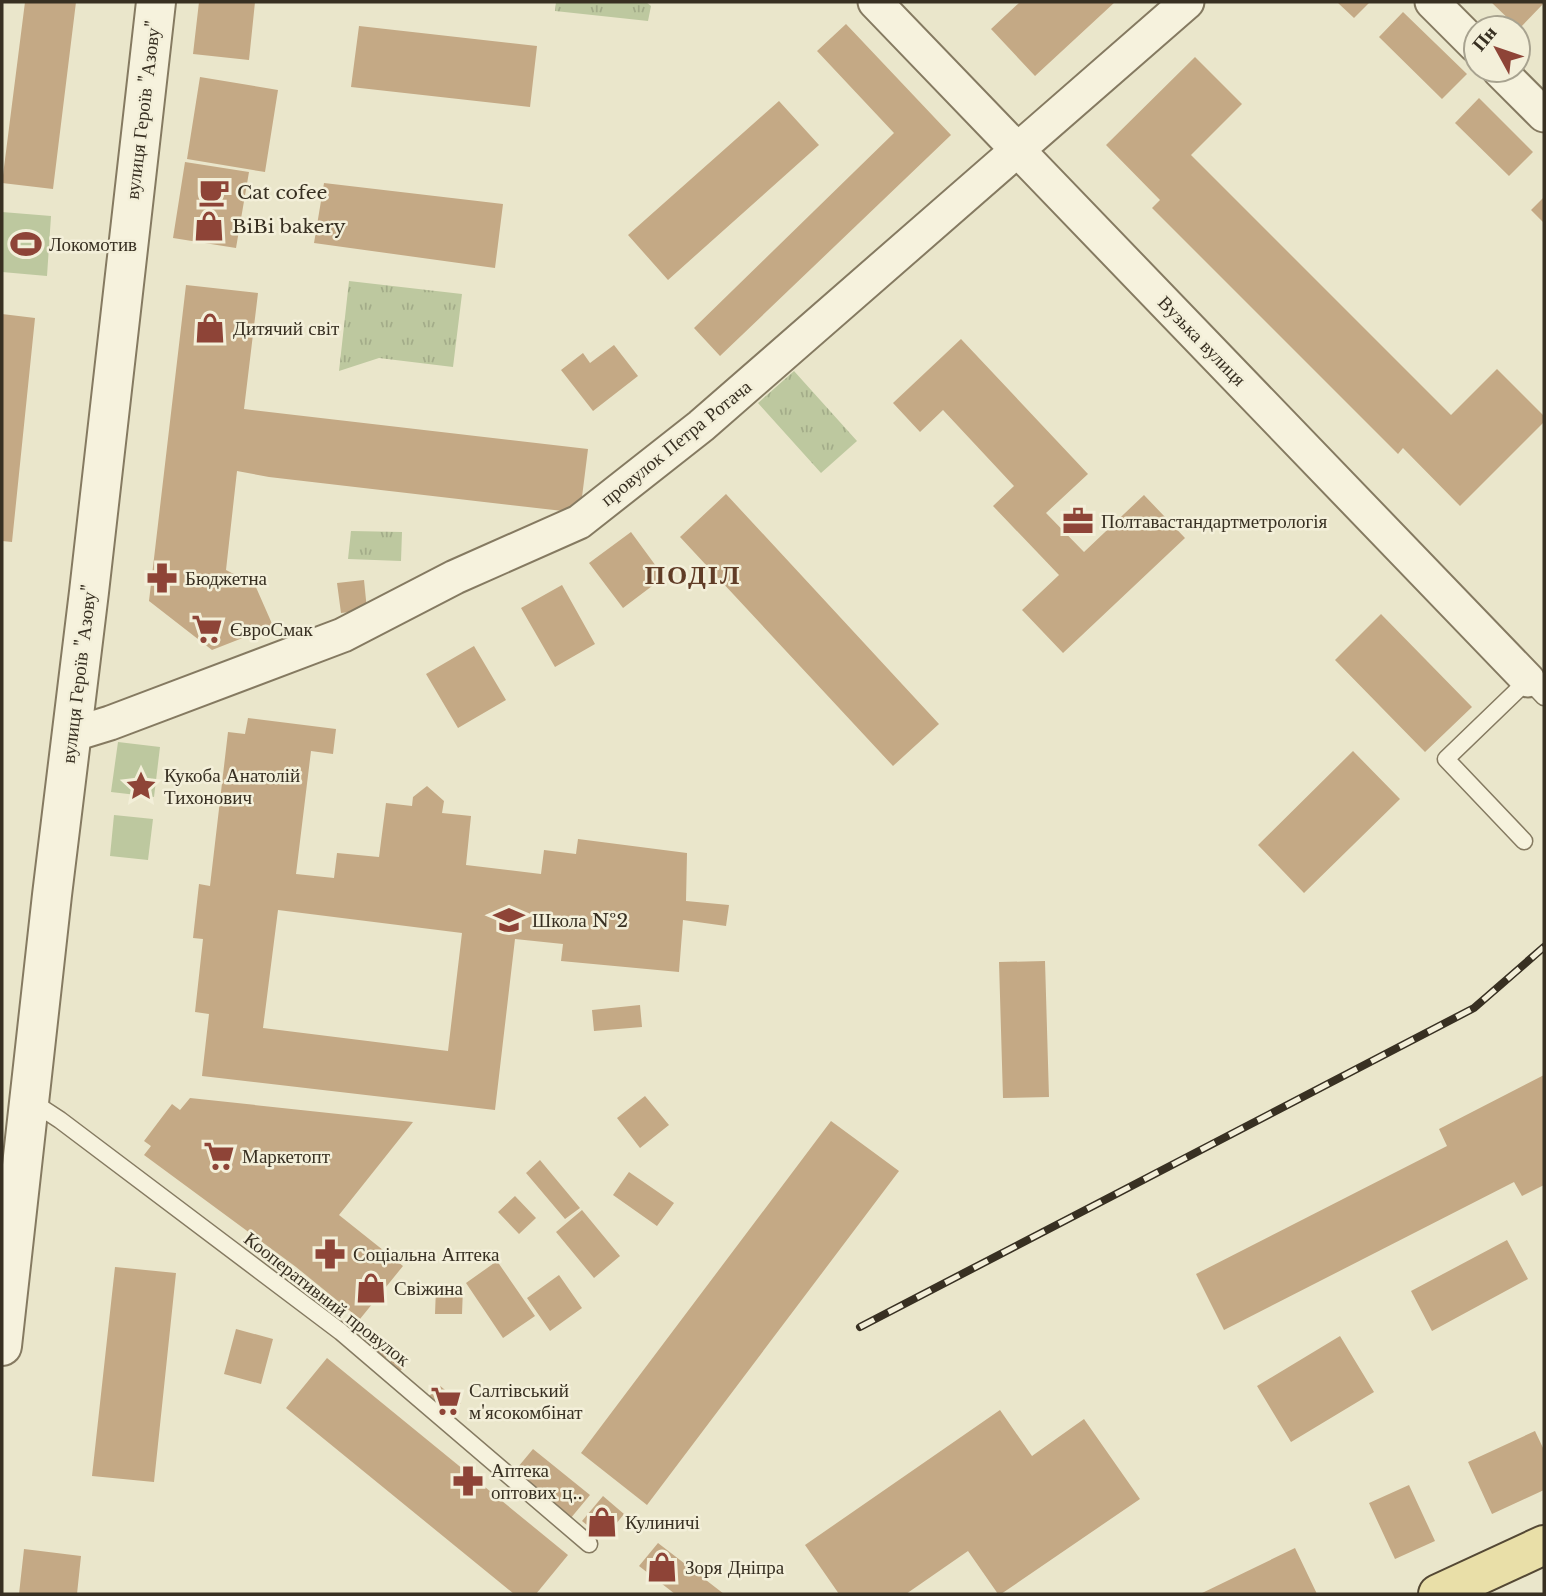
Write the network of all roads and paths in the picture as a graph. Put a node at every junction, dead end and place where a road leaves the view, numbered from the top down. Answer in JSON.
{"nodes":[{"id":1,"x":156,"y":2,"type":"edge"},
{"id":2,"x":875,"y":2,"type":"edge"},
{"id":3,"x":1187,"y":2,"type":"edge"},
{"id":4,"x":1432,"y":2,"type":"edge"},
{"id":5,"x":1462,"y":32,"type":"edge"},
{"id":6,"x":1513,"y":84,"type":"edge"},
{"id":7,"x":1544,"y":115,"type":"edge"},
{"id":8,"x":1017,"y":149,"type":"junction"},
{"id":9,"x":1536,"y":689,"type":"edge"},
{"id":10,"x":71,"y":735,"type":"junction"},
{"id":11,"x":1524,"y":841,"type":"dead end"},
{"id":12,"x":29,"y":1100,"type":"junction"},
{"id":13,"x":2,"y":1346,"type":"edge"},
{"id":14,"x":589,"y":1544,"type":"dead end"},
{"id":15,"x":1544,"y":1545,"type":"edge"},
{"id":16,"x":1438,"y":1594,"type":"edge"}],
"edges":[{"from":1,"to":10,"type":"street","name":"вулиця Героїв \"Азову\""},
{"from":2,"to":8,"type":"street","name":"Вузька вулиця"},
{"from":3,"to":8,"type":"street","name":"провулок Петра Ротача"},
{"from":4,"to":5,"type":"street"},
{"from":6,"to":7,"type":"street"},
{"from":8,"to":9,"type":"street","name":"Вузька вулиця"},
{"from":8,"to":10,"type":"street","name":"провулок Петра Ротача"},
{"from":9,"to":11,"type":"lane"},
{"from":10,"to":12,"type":"street","name":"вулиця Героїв \"Азову\""},
{"from":12,"to":13,"type":"street","name":"вулиця Героїв \"Азову\""},
{"from":12,"to":14,"type":"lane","name":"Кооперативний провулок"},
{"from":15,"to":16,"type":"main road"}]}
